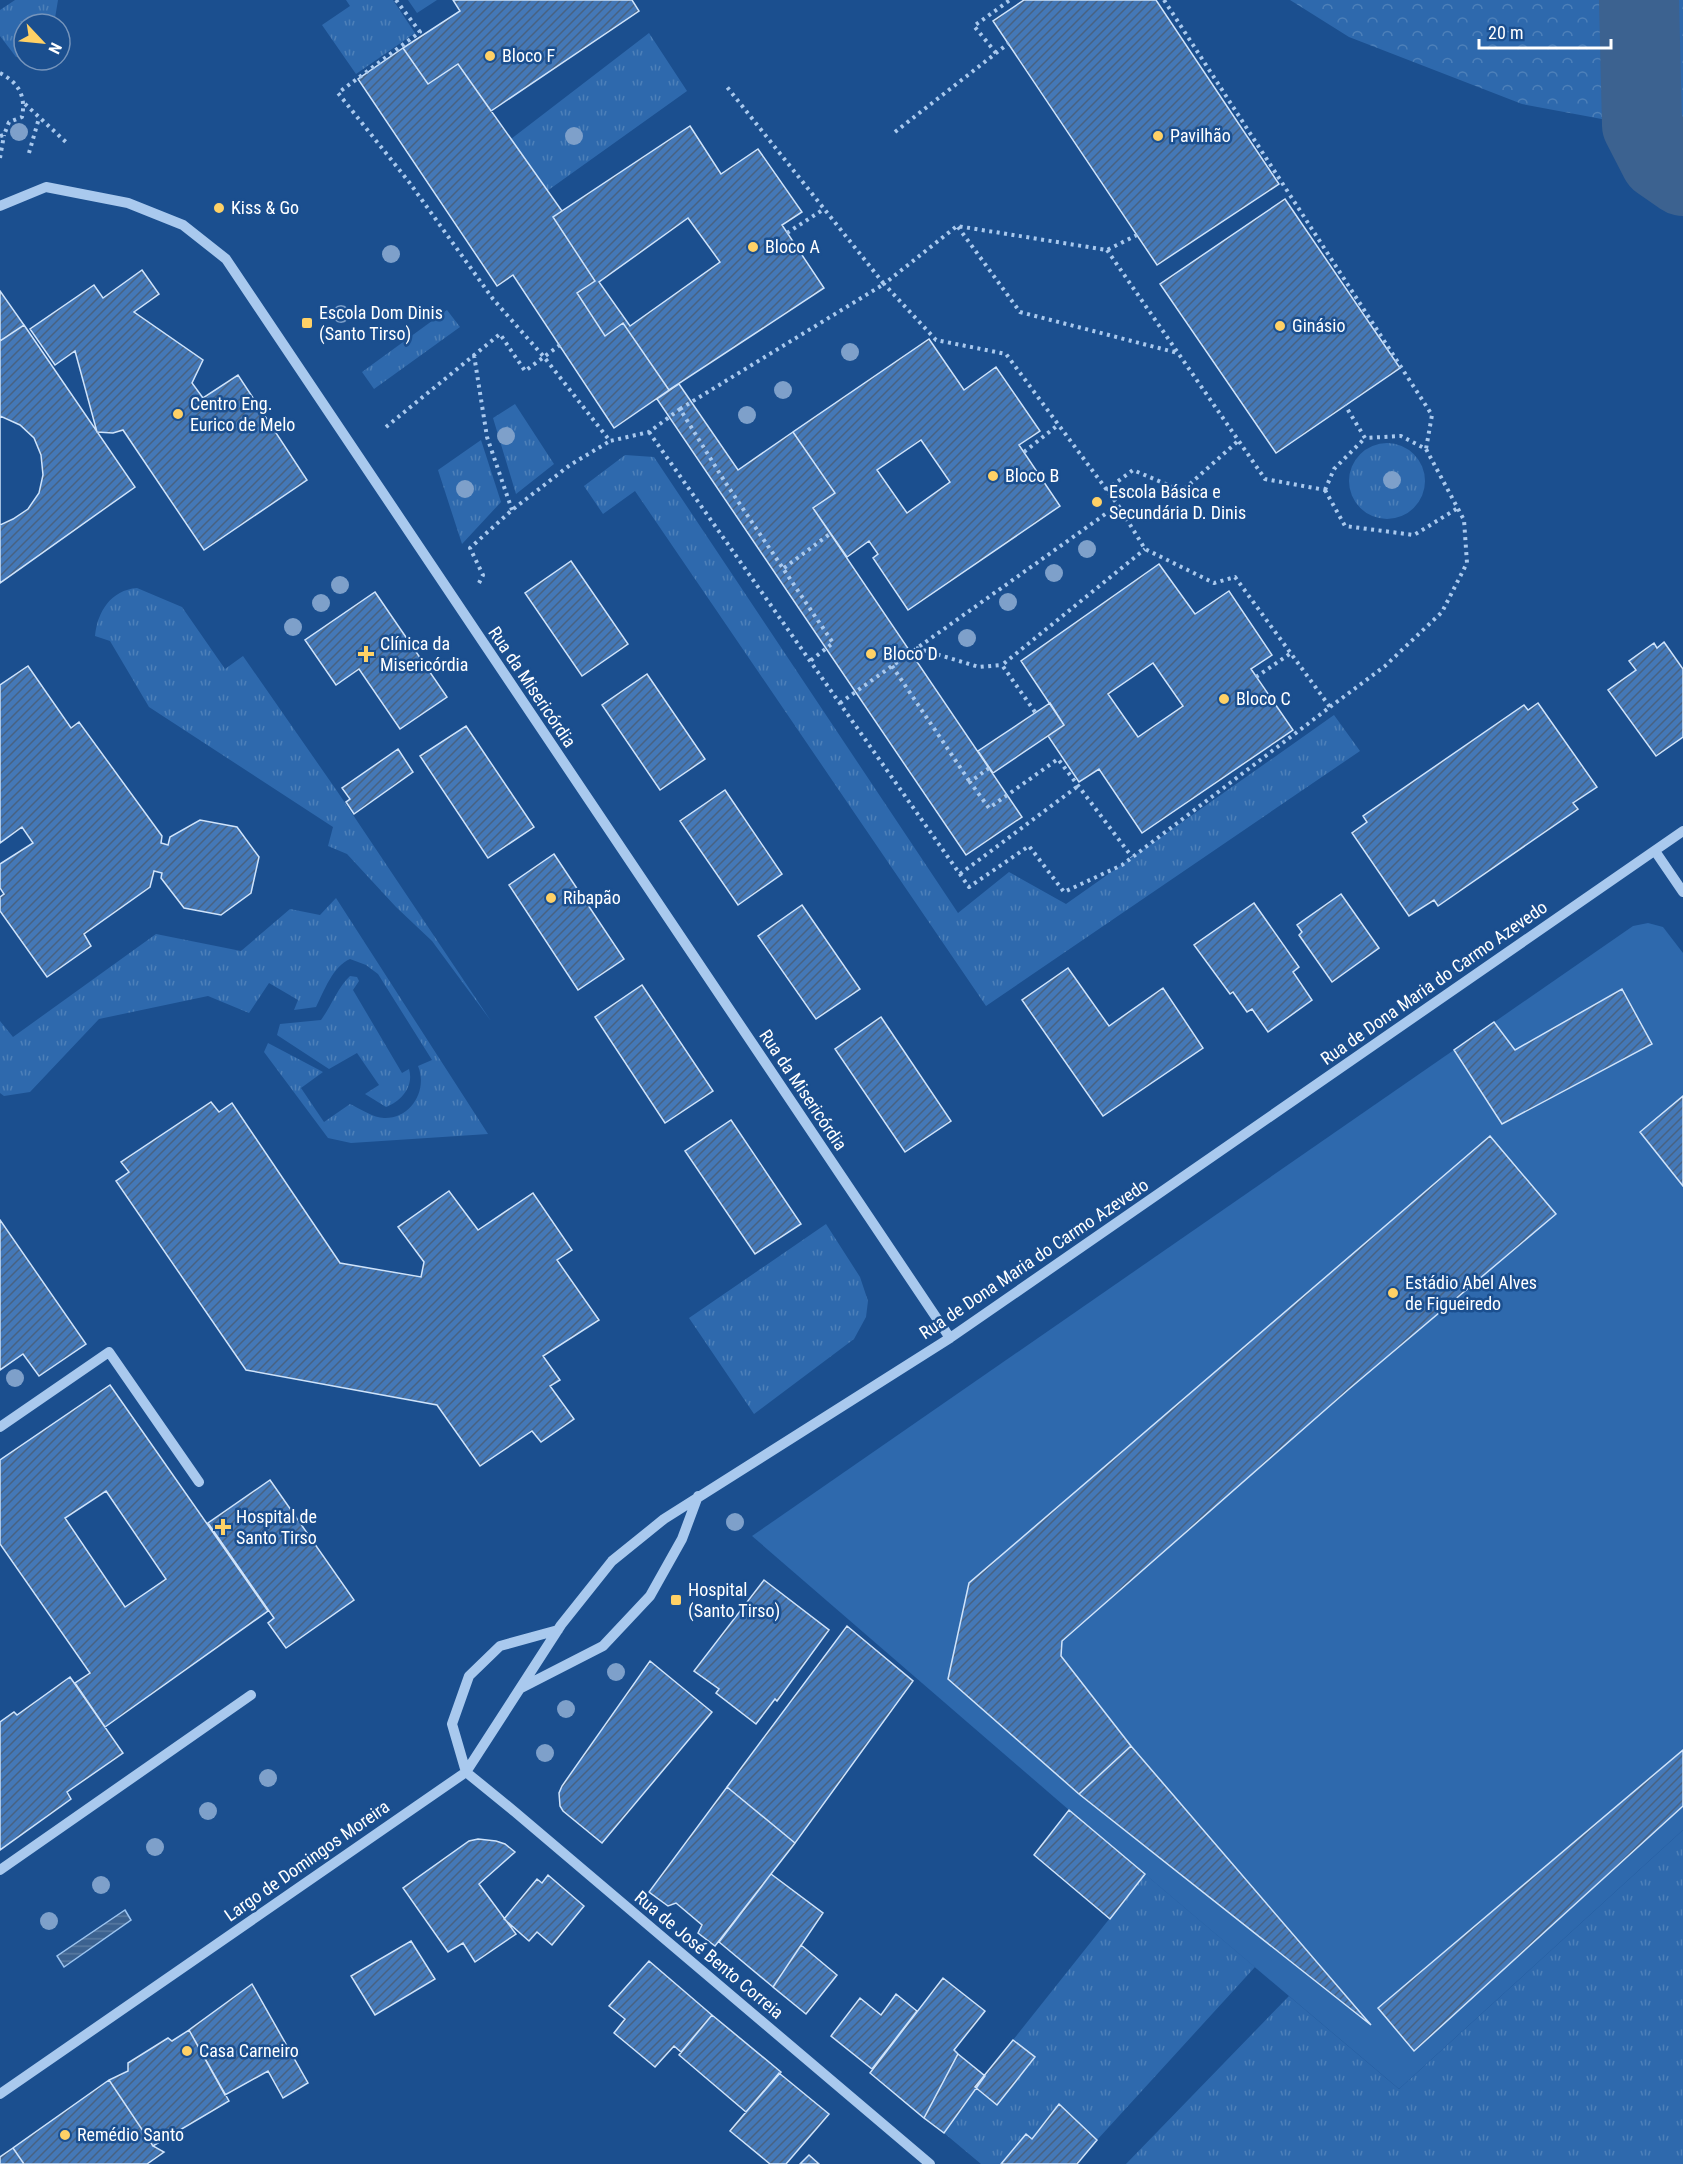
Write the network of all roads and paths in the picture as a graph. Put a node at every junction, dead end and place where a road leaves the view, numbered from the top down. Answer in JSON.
{"nodes":[{"id":1,"x":396,"y":0,"type":"edge"},
{"id":2,"x":1010,"y":0,"type":"edge"},
{"id":3,"x":1164,"y":0,"type":"edge"},
{"id":4,"x":1009,"y":44,"type":"dead end"},
{"id":5,"x":996,"y":53,"type":"junction"},
{"id":6,"x":0,"y":74,"type":"edge"},
{"id":7,"x":1219,"y":85,"type":"junction"},
{"id":8,"x":727,"y":87,"type":"dead end"},
{"id":9,"x":1214,"y":88,"type":"dead end"},
{"id":10,"x":24,"y":104,"type":"junction"},
{"id":11,"x":39,"y":118,"type":"junction"},
{"id":12,"x":895,"y":132,"type":"dead end"},
{"id":13,"x":2,"y":136,"type":"edge"},
{"id":14,"x":68,"y":144,"type":"dead end"},
{"id":15,"x":29,"y":153,"type":"dead end"},
{"id":16,"x":0,"y":158,"type":"edge"},
{"id":17,"x":0,"y":206,"type":"edge"},
{"id":18,"x":824,"y":209,"type":"junction"},
{"id":19,"x":957,"y":226,"type":"junction"},
{"id":20,"x":787,"y":232,"type":"dead end"},
{"id":21,"x":1137,"y":235,"type":"dead end"},
{"id":22,"x":1107,"y":250,"type":"junction"},
{"id":23,"x":884,"y":284,"type":"junction"},
{"id":24,"x":560,"y":345,"type":"dead end"},
{"id":25,"x":1179,"y":353,"type":"junction"},
{"id":26,"x":474,"y":354,"type":"junction"},
{"id":27,"x":544,"y":357,"type":"junction"},
{"id":28,"x":1345,"y":405,"type":"dead end"},
{"id":29,"x":680,"y":409,"type":"junction"},
{"id":30,"x":1058,"y":425,"type":"junction"},
{"id":31,"x":386,"y":427,"type":"dead end"},
{"id":32,"x":649,"y":432,"type":"junction"},
{"id":33,"x":1365,"y":438,"type":"junction"},
{"id":34,"x":610,"y":441,"type":"junction"},
{"id":35,"x":1238,"y":441,"type":"junction"},
{"id":36,"x":1426,"y":449,"type":"junction"},
{"id":37,"x":1024,"y":452,"type":"dead end"},
{"id":38,"x":1106,"y":490,"type":"junction"},
{"id":39,"x":1325,"y":490,"type":"junction"},
{"id":40,"x":1118,"y":505,"type":"junction"},
{"id":41,"x":1458,"y":508,"type":"junction"},
{"id":42,"x":512,"y":510,"type":"junction"},
{"id":43,"x":831,"y":533,"type":"dead end"},
{"id":44,"x":1145,"y":549,"type":"junction"},
{"id":45,"x":784,"y":568,"type":"junction"},
{"id":46,"x":476,"y":589,"type":"dead end"},
{"id":47,"x":916,"y":648,"type":"junction"},
{"id":48,"x":1291,"y":653,"type":"junction"},
{"id":49,"x":810,"y":661,"type":"junction"},
{"id":50,"x":1002,"y":665,"type":"junction"},
{"id":51,"x":892,"y":666,"type":"junction"},
{"id":52,"x":1256,"y":677,"type":"dead end"},
{"id":53,"x":840,"y":703,"type":"junction"},
{"id":54,"x":1330,"y":708,"type":"junction"},
{"id":55,"x":1035,"y":712,"type":"dead end"},
{"id":56,"x":989,"y":768,"type":"dead end"},
{"id":57,"x":970,"y":782,"type":"junction"},
{"id":58,"x":1078,"y":786,"type":"junction"},
{"id":59,"x":1683,"y":831,"type":"edge"},
{"id":60,"x":1655,"y":851,"type":"junction"},
{"id":61,"x":1132,"y":857,"type":"junction"},
{"id":62,"x":960,"y":874,"type":"junction"},
{"id":63,"x":1683,"y":892,"type":"edge"},
{"id":64,"x":950,"y":1338,"type":"junction"},
{"id":65,"x":0,"y":1427,"type":"edge"},
{"id":66,"x":199,"y":1482,"type":"dead end"},
{"id":67,"x":698,"y":1496,"type":"junction"},
{"id":68,"x":558,"y":1630,"type":"junction"},
{"id":69,"x":520,"y":1688,"type":"junction"},
{"id":70,"x":251,"y":1695,"type":"dead end"},
{"id":71,"x":466,"y":1772,"type":"junction"},
{"id":72,"x":0,"y":1870,"type":"edge"},
{"id":73,"x":0,"y":2094,"type":"edge"},
{"id":74,"x":930,"y":2164,"type":"edge"}],
"edges":[{"from":1,"to":27,"type":"path"},
{"from":2,"to":5,"type":"path"},
{"from":3,"to":7,"type":"path"},
{"from":4,"to":5,"type":"path"},
{"from":5,"to":12,"type":"path"},
{"from":6,"to":10,"type":"path"},
{"from":7,"to":9,"type":"path"},
{"from":7,"to":36,"type":"path"},
{"from":8,"to":18,"type":"path"},
{"from":10,"to":11,"type":"path"},
{"from":10,"to":13,"type":"path"},
{"from":11,"to":14,"type":"path"},
{"from":11,"to":15,"type":"path"},
{"from":13,"to":16,"type":"path"},
{"from":17,"to":64,"type":"street","name":"Rua da Misericórdia"},
{"from":18,"to":20,"type":"path"},
{"from":18,"to":23,"type":"path"},
{"from":19,"to":22,"type":"path"},
{"from":19,"to":23,"type":"path"},
{"from":19,"to":25,"type":"path"},
{"from":21,"to":22,"type":"path"},
{"from":22,"to":25,"type":"path"},
{"from":23,"to":29,"type":"path"},
{"from":23,"to":30,"type":"path"},
{"from":24,"to":27,"type":"path"},
{"from":25,"to":35,"type":"path"},
{"from":26,"to":27,"type":"path"},
{"from":26,"to":31,"type":"path"},
{"from":26,"to":42,"type":"path"},
{"from":27,"to":34,"type":"path"},
{"from":28,"to":33,"type":"path"},
{"from":29,"to":32,"type":"path"},
{"from":29,"to":45,"type":"path"},
{"from":30,"to":37,"type":"path"},
{"from":30,"to":38,"type":"path"},
{"from":32,"to":34,"type":"path"},
{"from":32,"to":49,"type":"path"},
{"from":33,"to":36,"type":"path"},
{"from":33,"to":39,"type":"path"},
{"from":34,"to":42,"type":"path"},
{"from":35,"to":38,"type":"path"},
{"from":35,"to":39,"type":"path"},
{"from":36,"to":41,"type":"path"},
{"from":38,"to":40,"type":"path"},
{"from":39,"to":41,"type":"path"},
{"from":40,"to":44,"type":"path"},
{"from":40,"to":47,"type":"path"},
{"from":41,"to":54,"type":"path"},
{"from":42,"to":46,"type":"path"},
{"from":43,"to":45,"type":"path"},
{"from":44,"to":48,"type":"path"},
{"from":44,"to":50,"type":"path"},
{"from":45,"to":49,"type":"path"},
{"from":47,"to":50,"type":"path"},
{"from":47,"to":51,"type":"path"},
{"from":48,"to":52,"type":"path"},
{"from":48,"to":54,"type":"path"},
{"from":49,"to":53,"type":"path"},
{"from":50,"to":55,"type":"path"},
{"from":51,"to":53,"type":"path"},
{"from":51,"to":57,"type":"path"},
{"from":53,"to":62,"type":"path"},
{"from":54,"to":61,"type":"path"},
{"from":56,"to":57,"type":"path"},
{"from":57,"to":58,"type":"path"},
{"from":58,"to":61,"type":"path"},
{"from":58,"to":62,"type":"path"},
{"from":59,"to":60,"type":"street","name":"Rua de Dona Maria do Carmo Azevedo"},
{"from":60,"to":63,"type":"street"},
{"from":60,"to":64,"type":"street","name":"Rua de Dona Maria do Carmo Azevedo"},
{"from":61,"to":62,"type":"path"},
{"from":64,"to":67,"type":"street","name":"Rua de Dona Maria do Carmo Azevedo"},
{"from":65,"to":66,"type":"street"},
{"from":67,"to":68,"type":"street","name":"Rua de Dona Maria do Carmo Azevedo"},
{"from":67,"to":69,"type":"street"},
{"from":68,"to":69,"type":"street","name":"Rua de Dona Maria do Carmo Azevedo"},
{"from":68,"to":71,"type":"street"},
{"from":69,"to":71,"type":"street","name":"Rua de Dona Maria do Carmo Azevedo"},
{"from":70,"to":72,"type":"street"},
{"from":71,"to":73,"type":"street","name":"Largo de Domingos Moreira"},
{"from":71,"to":74,"type":"street","name":"Rua de José Bento Correia"}]}
